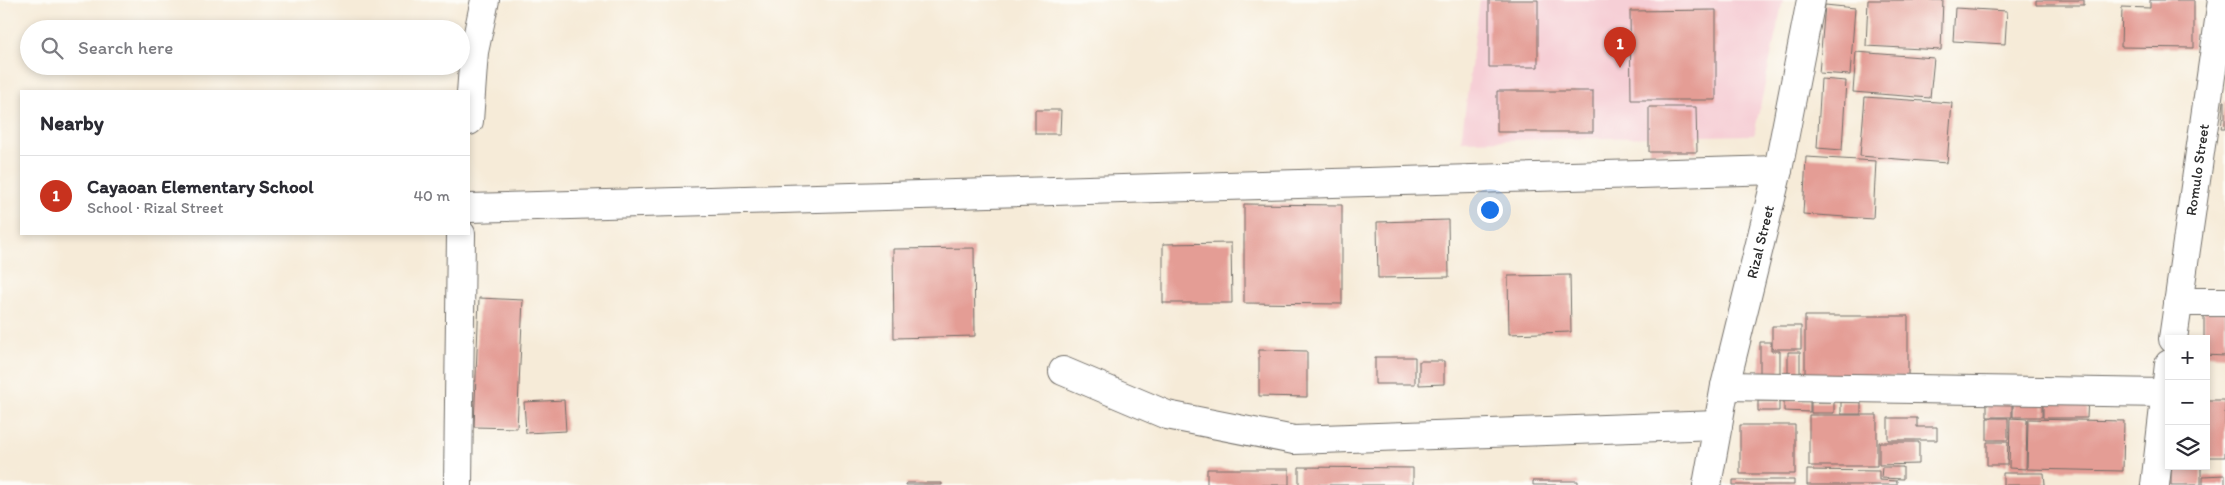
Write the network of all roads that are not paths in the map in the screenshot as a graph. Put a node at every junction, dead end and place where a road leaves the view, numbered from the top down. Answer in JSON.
{"nodes":[{"id":1,"x":486,"y":0,"type":"edge"},
{"id":2,"x":1811,"y":0,"type":"edge"},
{"id":3,"x":2222,"y":0,"type":"edge"},
{"id":4,"x":2218,"y":71,"type":"edge"},
{"id":5,"x":470,"y":107,"type":"edge"},
{"id":6,"x":1778,"y":170,"type":"junction"},
{"id":7,"x":470,"y":208,"type":"edge"},
{"id":8,"x":461,"y":235,"type":"edge"},
{"id":9,"x":2178,"y":302,"type":"junction"},
{"id":10,"x":2225,"y":302,"type":"edge"},
{"id":11,"x":2173,"y":335,"type":"edge"},
{"id":12,"x":1063,"y":371,"type":"dead end"},
{"id":13,"x":2166,"y":380,"type":"edge"},
{"id":14,"x":1725,"y":386,"type":"junction"},
{"id":15,"x":2164,"y":393,"type":"junction"},
{"id":16,"x":1718,"y":425,"type":"junction"},
{"id":17,"x":458,"y":485,"type":"edge"},
{"id":18,"x":1707,"y":485,"type":"edge"},
{"id":19,"x":2155,"y":485,"type":"edge"}],
"edges":[{"from":1,"to":5,"type":"street"},
{"from":2,"to":6,"type":"street","name":"Rizal Street"},
{"from":3,"to":4,"type":"street","name":"Romulo Street"},
{"from":4,"to":9,"type":"street","name":"Romulo Street"},
{"from":6,"to":7,"type":"street"},
{"from":6,"to":14,"type":"street","name":"Rizal Street"},
{"from":8,"to":17,"type":"street"},
{"from":9,"to":10,"type":"street"},
{"from":9,"to":11,"type":"street","name":"Romulo Street"},
{"from":12,"to":16,"type":"street"},
{"from":13,"to":15,"type":"street"},
{"from":14,"to":15,"type":"street"},
{"from":14,"to":16,"type":"street","name":"Rizal Street"},
{"from":15,"to":19,"type":"street"},
{"from":16,"to":18,"type":"street","name":"Rizal Street"}]}
